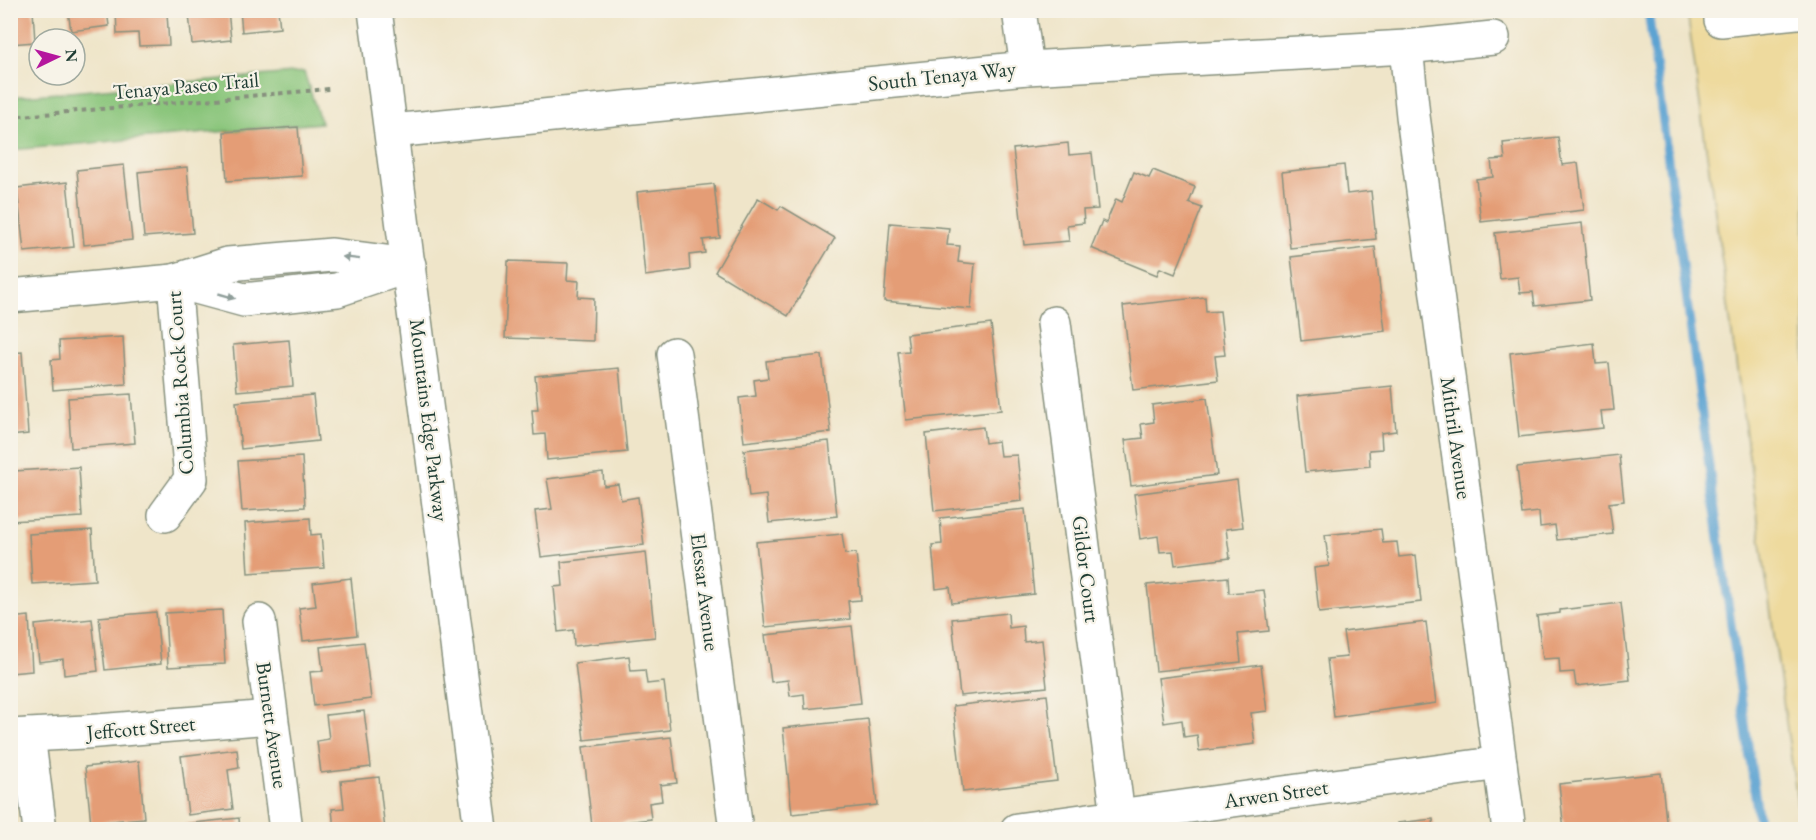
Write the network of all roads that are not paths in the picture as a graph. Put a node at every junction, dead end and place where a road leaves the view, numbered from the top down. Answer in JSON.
{"nodes":[{"id":1,"x":375,"y":10,"type":"edge"},
{"id":2,"x":1019,"y":10,"type":"edge"},
{"id":3,"x":1806,"y":11,"type":"edge"},
{"id":4,"x":1721,"y":20,"type":"dead end"},
{"id":5,"x":1493,"y":38,"type":"dead end"},
{"id":6,"x":1406,"y":47,"type":"junction"},
{"id":7,"x":1027,"y":68,"type":"junction"},
{"id":8,"x":392,"y":131,"type":"junction"},
{"id":9,"x":277,"y":261,"type":"junction"},
{"id":10,"x":409,"y":265,"type":"junction"},
{"id":11,"x":174,"y":281,"type":"junction"},
{"id":12,"x":10,"y":296,"type":"edge"},
{"id":13,"x":281,"y":296,"type":"junction"},
{"id":14,"x":1054,"y":323,"type":"dead end"},
{"id":15,"x":674,"y":354,"type":"dead end"},
{"id":16,"x":165,"y":515,"type":"dead end"},
{"id":17,"x":259,"y":621,"type":"dead end"},
{"id":18,"x":271,"y":717,"type":"junction"},
{"id":19,"x":19,"y":736,"type":"edge"},
{"id":20,"x":1500,"y":763,"type":"junction"},
{"id":21,"x":1118,"y":816,"type":"junction"},
{"id":22,"x":40,"y":830,"type":"edge"},
{"id":23,"x":286,"y":830,"type":"edge"},
{"id":24,"x":481,"y":830,"type":"edge"},
{"id":25,"x":736,"y":830,"type":"edge"},
{"id":26,"x":1017,"y":830,"type":"edge"},
{"id":27,"x":1509,"y":830,"type":"edge"}],
"edges":[{"from":1,"to":8,"type":"street","name":"Mountains Edge Parkway"},
{"from":2,"to":7,"type":"street"},
{"from":3,"to":4,"type":"street"},
{"from":5,"to":6,"type":"street","name":"South Tenaya Way"},
{"from":6,"to":7,"type":"street","name":"South Tenaya Way"},
{"from":6,"to":20,"type":"street","name":"Mithril Avenue"},
{"from":7,"to":8,"type":"street","name":"South Tenaya Way"},
{"from":8,"to":10,"type":"street","name":"Mountains Edge Parkway"},
{"from":10,"to":9,"type":"street","one_way":true},
{"from":9,"to":11,"type":"street"},
{"from":9,"to":13,"type":"street"},
{"from":10,"to":13,"type":"street"},
{"from":10,"to":24,"type":"street","name":"Mountains Edge Parkway"},
{"from":11,"to":12,"type":"street"},
{"from":11,"to":13,"type":"street","one_way":true},
{"from":11,"to":16,"type":"street","name":"Columbia Rock Court"},
{"from":14,"to":21,"type":"street","name":"Gildor Court"},
{"from":15,"to":25,"type":"street","name":"Elessar Avenue"},
{"from":17,"to":18,"type":"street","name":"Burnett Avenue"},
{"from":18,"to":19,"type":"street","name":"Jeffcott Street"},
{"from":18,"to":23,"type":"street","name":"Burnett Avenue"},
{"from":19,"to":22,"type":"street"},
{"from":20,"to":21,"type":"street","name":"Arwen Street"},
{"from":20,"to":27,"type":"street","name":"Mithril Avenue"},
{"from":21,"to":26,"type":"street","name":"Arwen Street"}]}
